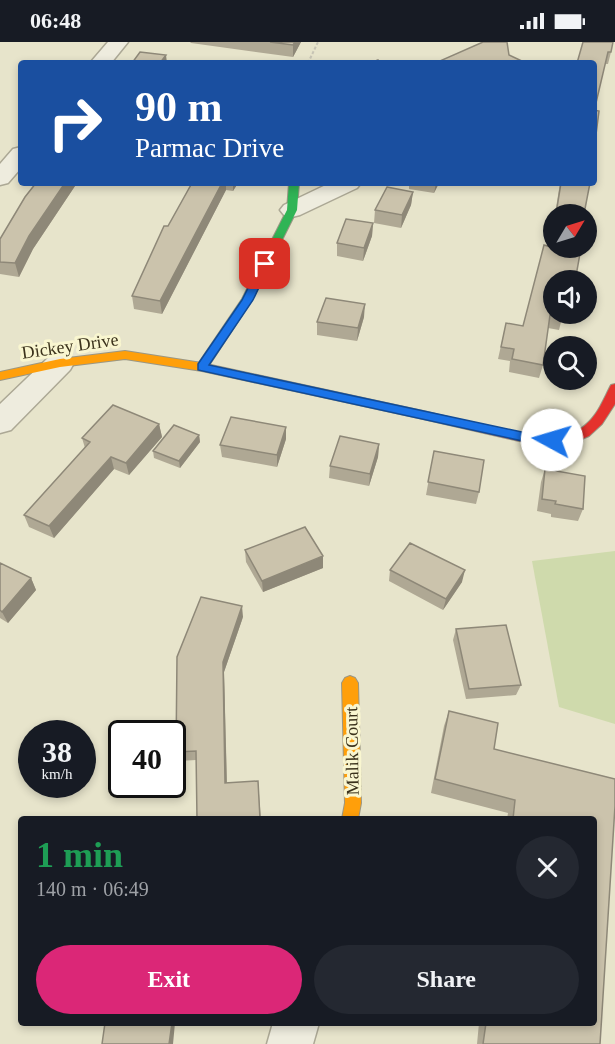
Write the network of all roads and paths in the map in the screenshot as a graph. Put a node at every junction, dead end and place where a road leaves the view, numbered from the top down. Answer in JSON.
{"nodes":[{"id":1,"x":118,"y":42,"type":"edge"},
{"id":2,"x":318,"y":42,"type":"edge"},
{"id":3,"x":103,"y":60,"type":"edge"},
{"id":4,"x":309,"y":60,"type":"edge"},
{"id":5,"x":18,"y":157,"type":"edge"},
{"id":6,"x":0,"y":178,"type":"edge"},
{"id":7,"x":294,"y":186,"type":"edge"},
{"id":8,"x":343,"y":186,"type":"edge"},
{"id":9,"x":292,"y":210,"type":"junction"},
{"id":10,"x":60,"y":363,"type":"junction"},
{"id":11,"x":202,"y":367,"type":"junction"},
{"id":12,"x":0,"y":376,"type":"edge"},
{"id":13,"x":615,"y":388,"type":"edge"},
{"id":14,"x":0,"y":422,"type":"edge"},
{"id":15,"x":350,"y":683,"type":"dead end"},
{"id":16,"x":351,"y":816,"type":"edge"},
{"id":17,"x":295,"y":1026,"type":"edge"},
{"id":18,"x":290,"y":1044,"type":"edge"}],
"edges":[{"from":1,"to":3,"type":"street"},
{"from":2,"to":4,"type":"path"},
{"from":5,"to":6,"type":"street"},
{"from":7,"to":9,"type":"street"},
{"from":8,"to":9,"type":"street"},
{"from":9,"to":11,"type":"street"},
{"from":10,"to":11,"type":"street","name":"Dickey Drive"},
{"from":10,"to":12,"type":"street","name":"Dickey Drive"},
{"from":10,"to":14,"type":"street"},
{"from":11,"to":13,"type":"street","name":"Dickey Drive"},
{"from":15,"to":16,"type":"street","name":"Malik Court"},
{"from":17,"to":18,"type":"street"}]}
